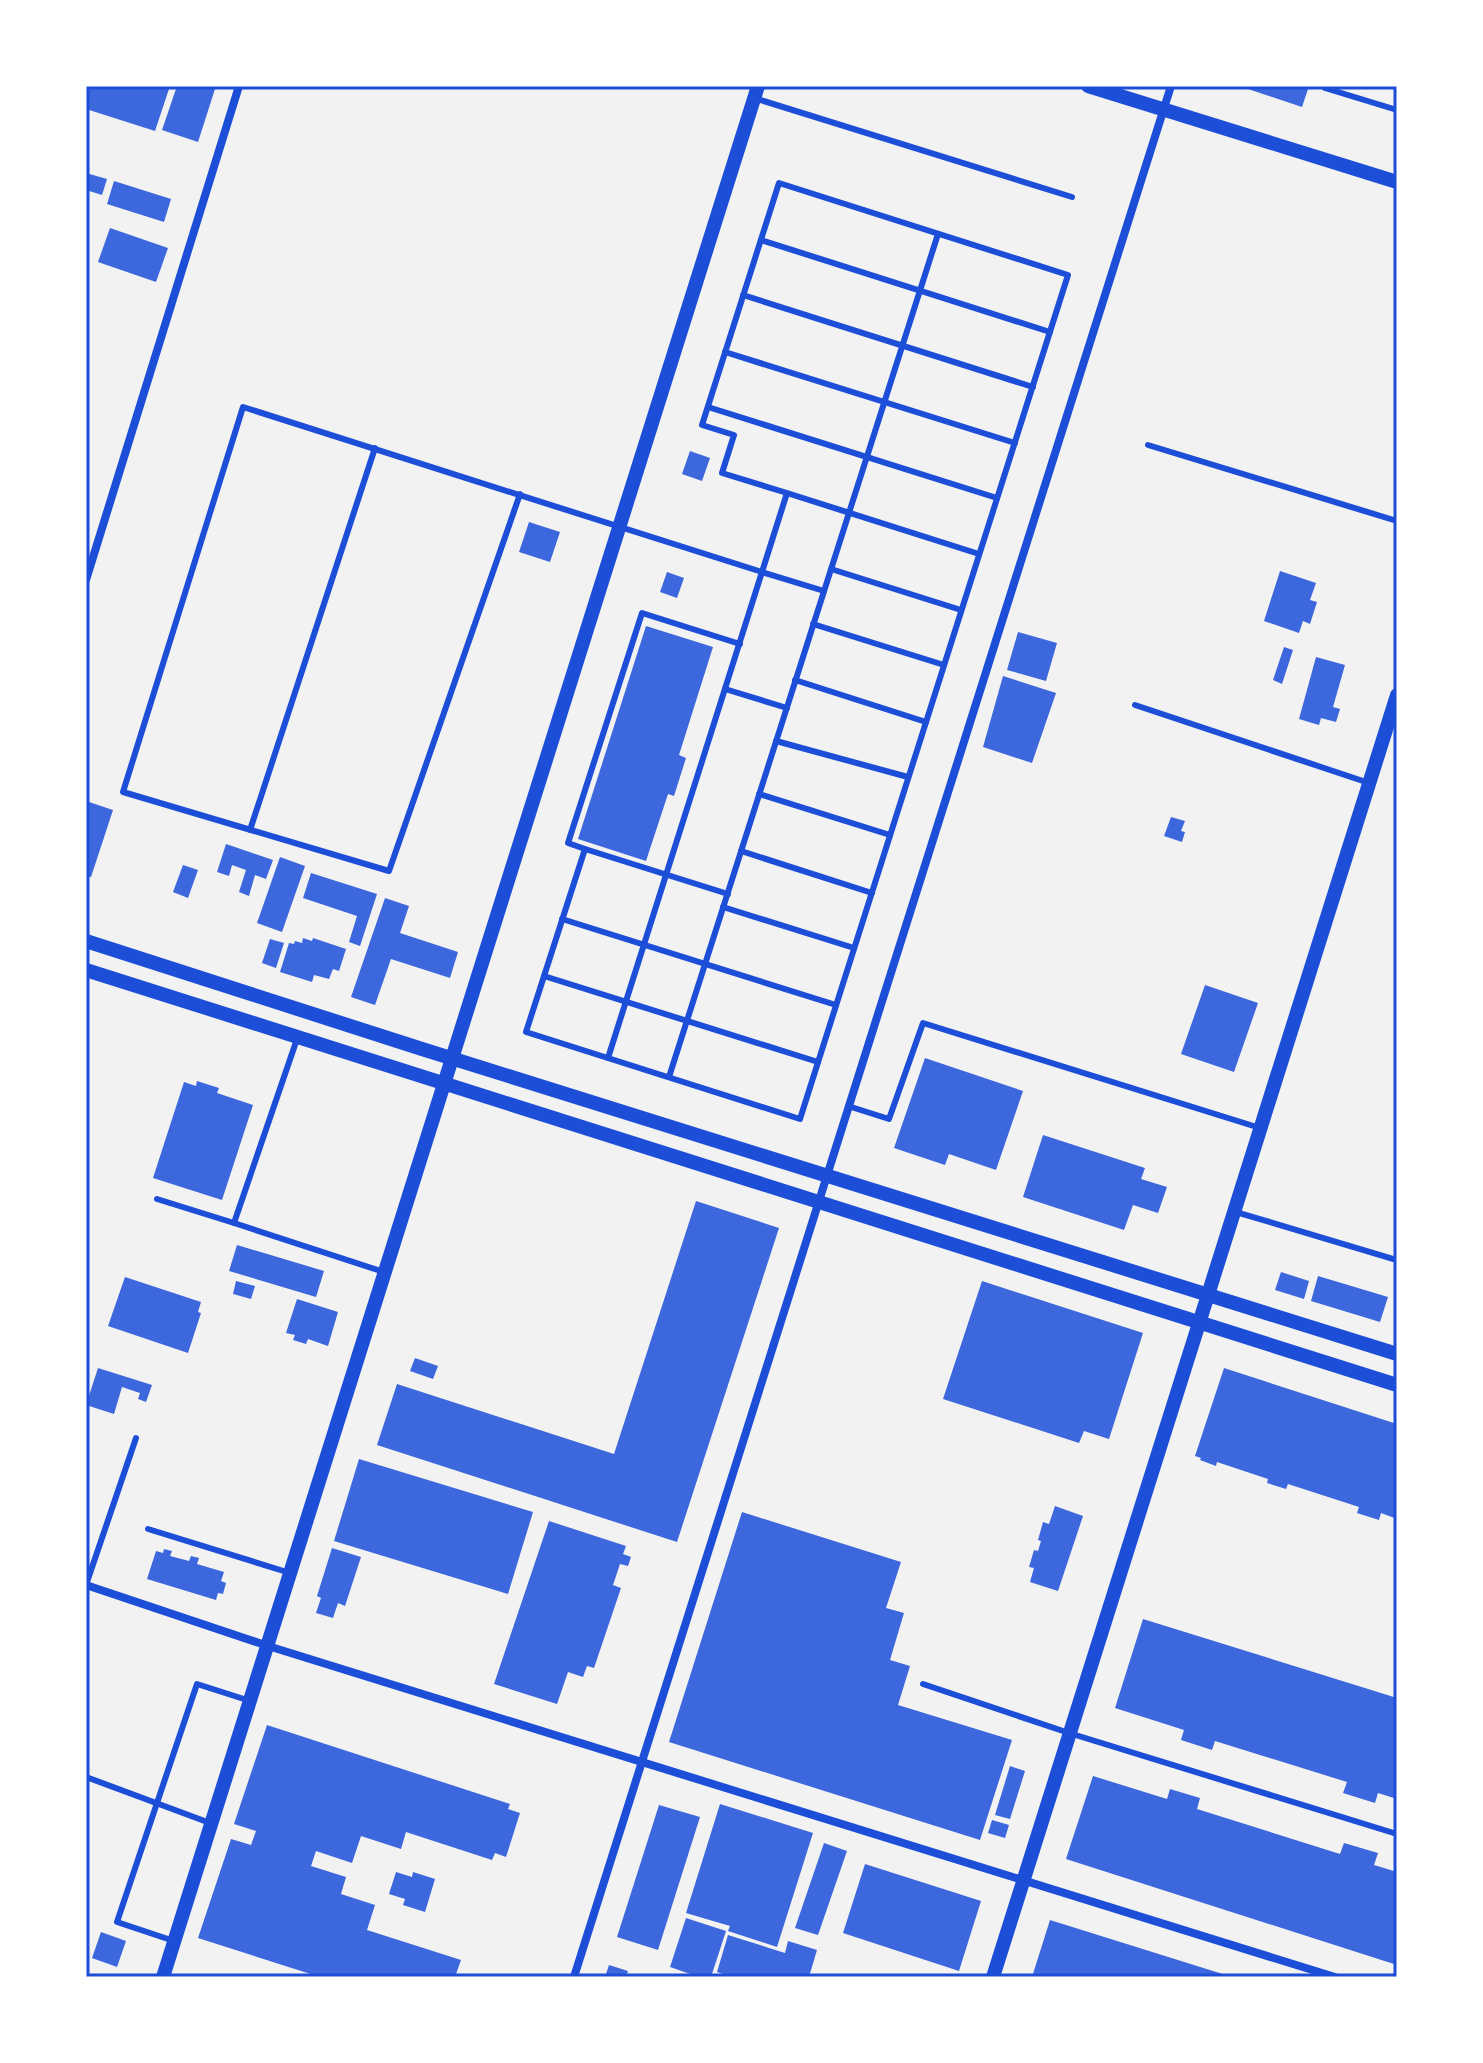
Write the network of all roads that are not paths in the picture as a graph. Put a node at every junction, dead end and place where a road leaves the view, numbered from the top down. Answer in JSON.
{"nodes":[{"id":1,"x":239,"y":86,"type":"edge"},
{"id":2,"x":1088,"y":86,"type":"edge"},
{"id":3,"x":1171,"y":86,"type":"edge"},
{"id":4,"x":1326,"y":86,"type":"edge"},
{"id":5,"x":756,"y":92,"type":"edge"},
{"id":6,"x":1164,"y":109,"type":"junction"},
{"id":7,"x":1397,"y":110,"type":"edge"},
{"id":8,"x":1397,"y":182,"type":"edge"},
{"id":9,"x":1072,"y":197,"type":"dead end"},
{"id":10,"x":938,"y":234,"type":"junction"},
{"id":11,"x":761,"y":240,"type":"junction"},
{"id":12,"x":919,"y":291,"type":"junction"},
{"id":13,"x":743,"y":295,"type":"junction"},
{"id":14,"x":1050,"y":332,"type":"junction"},
{"id":15,"x":902,"y":345,"type":"junction"},
{"id":16,"x":725,"y":352,"type":"junction"},
{"id":17,"x":1033,"y":387,"type":"junction"},
{"id":18,"x":884,"y":402,"type":"junction"},
{"id":19,"x":708,"y":407,"type":"junction"},
{"id":20,"x":1015,"y":443,"type":"junction"},
{"id":21,"x":1148,"y":445,"type":"dead end"},
{"id":22,"x":375,"y":448,"type":"junction"},
{"id":23,"x":866,"y":457,"type":"junction"},
{"id":24,"x":787,"y":493,"type":"junction"},
{"id":25,"x":520,"y":494,"type":"junction"},
{"id":26,"x":997,"y":498,"type":"junction"},
{"id":27,"x":849,"y":512,"type":"junction"},
{"id":28,"x":1397,"y":521,"type":"edge"},
{"id":29,"x":619,"y":527,"type":"junction"},
{"id":30,"x":979,"y":554,"type":"junction"},
{"id":31,"x":831,"y":569,"type":"junction"},
{"id":32,"x":762,"y":572,"type":"junction"},
{"id":33,"x":86,"y":580,"type":"edge"},
{"id":34,"x":824,"y":591,"type":"junction"},
{"id":35,"x":961,"y":610,"type":"junction"},
{"id":36,"x":813,"y":624,"type":"junction"},
{"id":37,"x":740,"y":644,"type":"junction"},
{"id":38,"x":944,"y":665,"type":"junction"},
{"id":39,"x":795,"y":680,"type":"junction"},
{"id":40,"x":725,"y":689,"type":"junction"},
{"id":41,"x":1397,"y":695,"type":"edge"},
{"id":42,"x":1135,"y":705,"type":"dead end"},
{"id":43,"x":787,"y":708,"type":"junction"},
{"id":44,"x":926,"y":722,"type":"junction"},
{"id":45,"x":776,"y":741,"type":"junction"},
{"id":46,"x":908,"y":777,"type":"junction"},
{"id":47,"x":1369,"y":783,"type":"junction"},
{"id":48,"x":759,"y":794,"type":"junction"},
{"id":49,"x":250,"y":830,"type":"junction"},
{"id":50,"x":890,"y":835,"type":"junction"},
{"id":51,"x":585,"y":849,"type":"junction"},
{"id":52,"x":741,"y":851,"type":"junction"},
{"id":53,"x":666,"y":874,"type":"junction"},
{"id":54,"x":872,"y":893,"type":"junction"},
{"id":55,"x":728,"y":894,"type":"junction"},
{"id":56,"x":723,"y":907,"type":"junction"},
{"id":57,"x":562,"y":919,"type":"junction"},
{"id":58,"x":86,"y":941,"type":"edge"},
{"id":59,"x":644,"y":944,"type":"junction"},
{"id":60,"x":854,"y":948,"type":"junction"},
{"id":61,"x":705,"y":964,"type":"junction"},
{"id":62,"x":86,"y":970,"type":"edge"},
{"id":63,"x":544,"y":976,"type":"junction"},
{"id":64,"x":626,"y":1001,"type":"junction"},
{"id":65,"x":836,"y":1005,"type":"junction"},
{"id":66,"x":687,"y":1021,"type":"junction"},
{"id":67,"x":298,"y":1036,"type":"junction"},
{"id":68,"x":451,"y":1058,"type":"junction"},
{"id":69,"x":608,"y":1058,"type":"junction"},
{"id":70,"x":818,"y":1062,"type":"junction"},
{"id":71,"x":669,"y":1077,"type":"junction"},
{"id":72,"x":444,"y":1082,"type":"junction"},
{"id":73,"x":848,"y":1106,"type":"junction"},
{"id":74,"x":1260,"y":1128,"type":"junction"},
{"id":75,"x":827,"y":1175,"type":"junction"},
{"id":76,"x":157,"y":1199,"type":"dead end"},
{"id":77,"x":818,"y":1202,"type":"junction"},
{"id":78,"x":1234,"y":1212,"type":"junction"},
{"id":79,"x":234,"y":1223,"type":"junction"},
{"id":80,"x":1397,"y":1260,"type":"edge"},
{"id":81,"x":384,"y":1272,"type":"junction"},
{"id":82,"x":1208,"y":1294,"type":"junction"},
{"id":83,"x":1200,"y":1322,"type":"junction"},
{"id":84,"x":1397,"y":1354,"type":"edge"},
{"id":85,"x":1397,"y":1385,"type":"edge"},
{"id":86,"x":136,"y":1438,"type":"dead end"},
{"id":87,"x":148,"y":1529,"type":"dead end"},
{"id":88,"x":290,"y":1573,"type":"junction"},
{"id":89,"x":86,"y":1585,"type":"edge"},
{"id":90,"x":268,"y":1646,"type":"junction"},
{"id":91,"x":923,"y":1684,"type":"dead end"},
{"id":92,"x":249,"y":1701,"type":"junction"},
{"id":93,"x":1069,"y":1733,"type":"junction"},
{"id":94,"x":642,"y":1763,"type":"junction"},
{"id":95,"x":86,"y":1777,"type":"edge"},
{"id":96,"x":157,"y":1802,"type":"junction"},
{"id":97,"x":211,"y":1823,"type":"junction"},
{"id":98,"x":1397,"y":1834,"type":"edge"},
{"id":99,"x":1023,"y":1880,"type":"junction"},
{"id":100,"x":174,"y":1941,"type":"junction"},
{"id":101,"x":163,"y":1977,"type":"edge"},
{"id":102,"x":574,"y":1977,"type":"edge"},
{"id":103,"x":993,"y":1977,"type":"edge"},
{"id":104,"x":1335,"y":1977,"type":"edge"}],
"edges":[{"from":1,"to":33,"type":"street"},
{"from":2,"to":6,"type":"street"},
{"from":3,"to":6,"type":"street"},
{"from":4,"to":7,"type":"lane"},
{"from":5,"to":9,"type":"lane"},
{"from":5,"to":29,"type":"street"},
{"from":6,"to":8,"type":"street"},
{"from":6,"to":73,"type":"street"},
{"from":10,"to":11,"type":"lane"},
{"from":10,"to":12,"type":"lane"},
{"from":10,"to":14,"type":"lane"},
{"from":11,"to":12,"type":"lane"},
{"from":11,"to":13,"type":"lane"},
{"from":12,"to":14,"type":"lane"},
{"from":12,"to":15,"type":"lane"},
{"from":13,"to":15,"type":"lane"},
{"from":13,"to":16,"type":"lane"},
{"from":14,"to":17,"type":"lane"},
{"from":15,"to":17,"type":"lane"},
{"from":15,"to":18,"type":"lane"},
{"from":16,"to":18,"type":"lane"},
{"from":16,"to":19,"type":"lane"},
{"from":17,"to":20,"type":"lane"},
{"from":18,"to":20,"type":"lane"},
{"from":18,"to":23,"type":"lane"},
{"from":19,"to":23,"type":"lane"},
{"from":19,"to":24,"type":"lane"},
{"from":20,"to":26,"type":"lane"},
{"from":21,"to":28,"type":"lane"},
{"from":22,"to":25,"type":"lane"},
{"from":22,"to":49,"type":"lane"},
{"from":22,"to":49,"type":"lane"},
{"from":23,"to":26,"type":"lane"},
{"from":23,"to":27,"type":"lane"},
{"from":24,"to":27,"type":"lane"},
{"from":24,"to":32,"type":"lane"},
{"from":25,"to":29,"type":"lane"},
{"from":25,"to":49,"type":"lane"},
{"from":26,"to":30,"type":"lane"},
{"from":27,"to":30,"type":"lane"},
{"from":27,"to":31,"type":"lane"},
{"from":29,"to":32,"type":"lane"},
{"from":29,"to":68,"type":"street"},
{"from":30,"to":35,"type":"lane"},
{"from":31,"to":34,"type":"lane"},
{"from":31,"to":35,"type":"lane"},
{"from":32,"to":34,"type":"lane"},
{"from":32,"to":37,"type":"lane"},
{"from":34,"to":36,"type":"lane"},
{"from":35,"to":38,"type":"lane"},
{"from":36,"to":38,"type":"lane"},
{"from":36,"to":39,"type":"lane"},
{"from":37,"to":40,"type":"lane"},
{"from":37,"to":51,"type":"lane"},
{"from":38,"to":44,"type":"lane"},
{"from":39,"to":43,"type":"lane"},
{"from":39,"to":44,"type":"lane"},
{"from":40,"to":43,"type":"lane"},
{"from":40,"to":53,"type":"lane"},
{"from":41,"to":47,"type":"street"},
{"from":42,"to":47,"type":"lane"},
{"from":43,"to":45,"type":"lane"},
{"from":44,"to":46,"type":"lane"},
{"from":45,"to":46,"type":"lane"},
{"from":45,"to":48,"type":"lane"},
{"from":46,"to":50,"type":"lane"},
{"from":47,"to":74,"type":"street"},
{"from":48,"to":50,"type":"lane"},
{"from":48,"to":52,"type":"lane"},
{"from":50,"to":54,"type":"lane"},
{"from":51,"to":53,"type":"lane"},
{"from":51,"to":57,"type":"lane"},
{"from":52,"to":54,"type":"lane"},
{"from":52,"to":55,"type":"lane"},
{"from":53,"to":55,"type":"lane"},
{"from":53,"to":59,"type":"lane"},
{"from":54,"to":60,"type":"lane"},
{"from":55,"to":56,"type":"lane"},
{"from":56,"to":60,"type":"lane"},
{"from":56,"to":61,"type":"lane"},
{"from":57,"to":59,"type":"lane"},
{"from":57,"to":63,"type":"lane"},
{"from":58,"to":68,"type":"street"},
{"from":59,"to":61,"type":"lane"},
{"from":59,"to":64,"type":"lane"},
{"from":60,"to":65,"type":"lane"},
{"from":61,"to":65,"type":"lane"},
{"from":61,"to":66,"type":"lane"},
{"from":62,"to":67,"type":"street"},
{"from":63,"to":64,"type":"lane"},
{"from":63,"to":69,"type":"lane"},
{"from":64,"to":66,"type":"lane"},
{"from":64,"to":69,"type":"lane"},
{"from":65,"to":70,"type":"lane"},
{"from":66,"to":70,"type":"lane"},
{"from":66,"to":71,"type":"lane"},
{"from":67,"to":72,"type":"street"},
{"from":67,"to":79,"type":"lane"},
{"from":68,"to":72,"type":"street"},
{"from":68,"to":75,"type":"street"},
{"from":69,"to":71,"type":"lane"},
{"from":70,"to":71,"type":"lane"},
{"from":72,"to":77,"type":"street"},
{"from":72,"to":81,"type":"street"},
{"from":73,"to":74,"type":"lane"},
{"from":73,"to":75,"type":"street"},
{"from":74,"to":78,"type":"street"},
{"from":75,"to":77,"type":"street"},
{"from":75,"to":82,"type":"street"},
{"from":76,"to":79,"type":"lane"},
{"from":77,"to":83,"type":"street"},
{"from":77,"to":94,"type":"street"},
{"from":78,"to":80,"type":"lane"},
{"from":78,"to":82,"type":"street"},
{"from":79,"to":81,"type":"lane"},
{"from":81,"to":88,"type":"street"},
{"from":82,"to":83,"type":"street"},
{"from":82,"to":84,"type":"street"},
{"from":83,"to":85,"type":"street"},
{"from":83,"to":93,"type":"street"},
{"from":86,"to":89,"type":"lane"},
{"from":87,"to":88,"type":"lane"},
{"from":88,"to":90,"type":"street"},
{"from":89,"to":90,"type":"street"},
{"from":90,"to":92,"type":"street"},
{"from":90,"to":94,"type":"street"},
{"from":91,"to":93,"type":"lane"},
{"from":92,"to":96,"type":"lane"},
{"from":92,"to":97,"type":"street"},
{"from":93,"to":98,"type":"lane"},
{"from":93,"to":99,"type":"street"},
{"from":94,"to":99,"type":"street"},
{"from":94,"to":102,"type":"street"},
{"from":95,"to":96,"type":"lane"},
{"from":96,"to":97,"type":"lane"},
{"from":96,"to":100,"type":"lane"},
{"from":97,"to":100,"type":"street"},
{"from":99,"to":103,"type":"street"},
{"from":99,"to":104,"type":"street"},
{"from":100,"to":101,"type":"street"}]}
